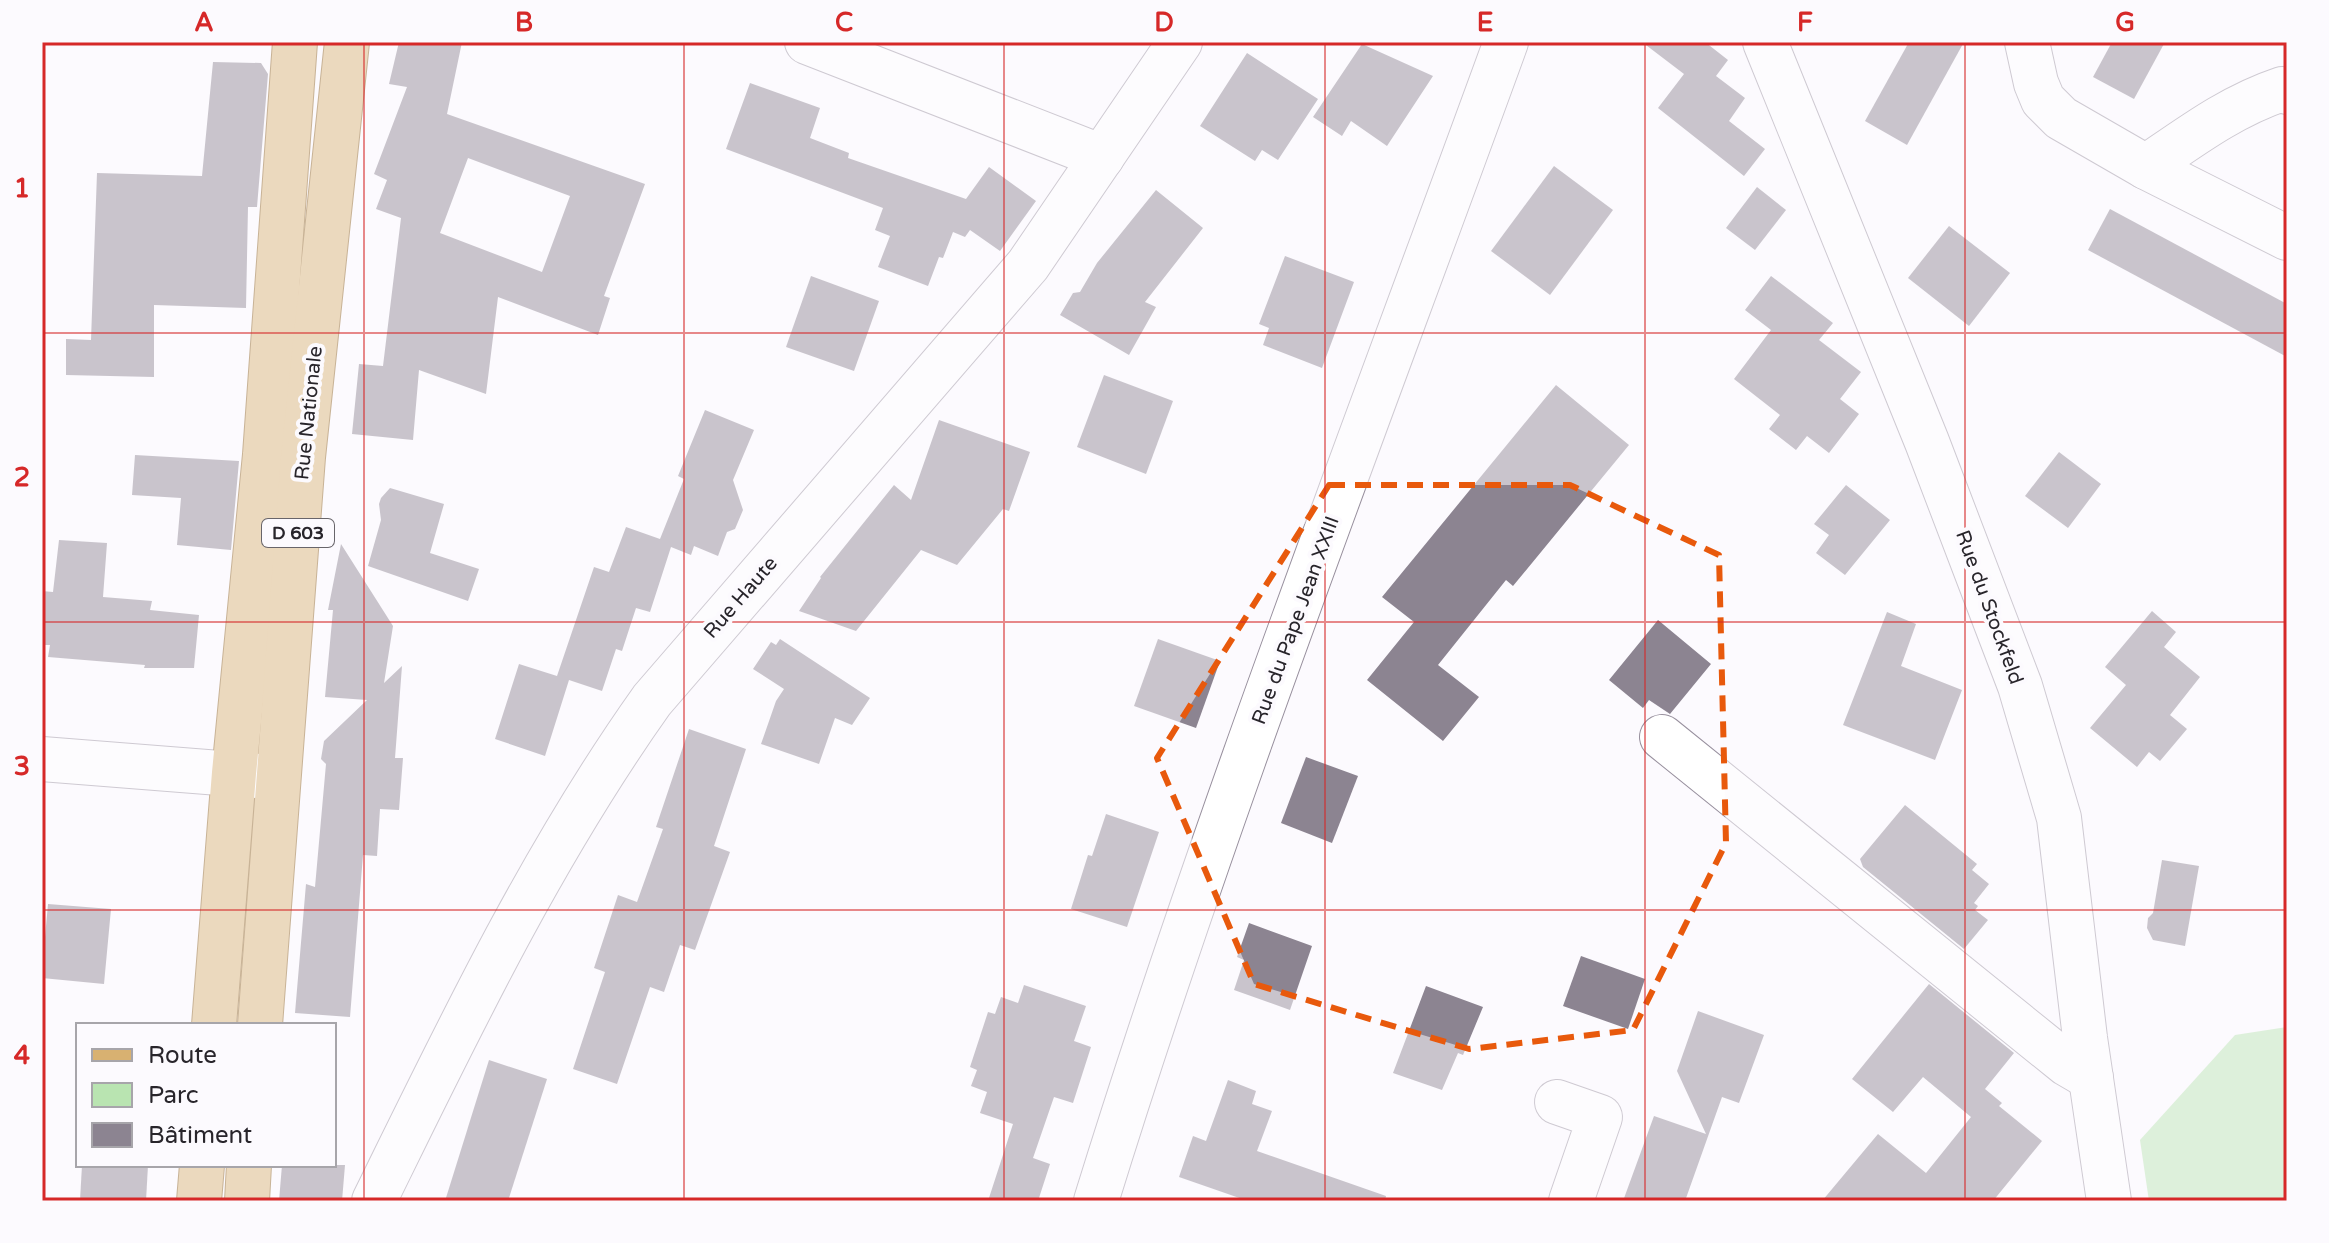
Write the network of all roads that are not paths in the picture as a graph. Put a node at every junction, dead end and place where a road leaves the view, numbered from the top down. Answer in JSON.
{"nodes":[{"id":1,"x":295,"y":42,"type":"edge"},
{"id":2,"x":347,"y":42,"type":"edge"},
{"id":3,"x":807,"y":42,"type":"edge"},
{"id":4,"x":1180,"y":42,"type":"edge"},
{"id":5,"x":1506,"y":42,"type":"edge"},
{"id":6,"x":1765,"y":42,"type":"edge"},
{"id":7,"x":2027,"y":42,"type":"edge"},
{"id":8,"x":2287,"y":92,"type":"edge"},
{"id":9,"x":1102,"y":157,"type":"junction"},
{"id":10,"x":2146,"y":167,"type":"junction"},
{"id":11,"x":2287,"y":238,"type":"edge"},
{"id":12,"x":284,"y":456,"type":"junction"},
{"id":13,"x":1662,"y":737,"type":"dead end"},
{"id":14,"x":42,"y":759,"type":"edge"},
{"id":15,"x":234,"y":773,"type":"junction"},
{"id":16,"x":279,"y":778,"type":"junction"},
{"id":17,"x":214,"y":1023,"type":"edge"},
{"id":18,"x":260,"y":1023,"type":"edge"},
{"id":19,"x":2091,"y":1078,"type":"junction"},
{"id":20,"x":1557,"y":1102,"type":"dead end"},
{"id":21,"x":202,"y":1167,"type":"edge"},
{"id":22,"x":249,"y":1167,"type":"edge"},
{"id":23,"x":199,"y":1201,"type":"edge"},
{"id":24,"x":247,"y":1201,"type":"edge"},
{"id":25,"x":374,"y":1201,"type":"edge"},
{"id":26,"x":1096,"y":1201,"type":"edge"},
{"id":27,"x":1571,"y":1201,"type":"edge"},
{"id":28,"x":2109,"y":1201,"type":"edge"}],
"edges":[{"from":1,"to":12,"type":"main road","name":"Rue Nationale","number":"D 603"},
{"from":2,"to":12,"type":"main road","name":"Rue Nationale","number":"D 603"},
{"from":3,"to":9,"type":"street"},
{"from":4,"to":9,"type":"street","name":"Rue Haute"},
{"from":5,"to":26,"type":"street","name":"Rue du Pape Jean XXIII"},
{"from":6,"to":19,"type":"street","name":"Rue du Stockfeld"},
{"from":7,"to":10,"type":"street"},
{"from":8,"to":10,"type":"street"},
{"from":9,"to":25,"type":"street","name":"Rue Haute"},
{"from":10,"to":11,"type":"street"},
{"from":12,"to":15,"type":"main road","name":"Rue Nationale","number":"D 603"},
{"from":12,"to":16,"type":"main road","name":"Rue Nationale","number":"D 603"},
{"from":13,"to":19,"type":"street"},
{"from":14,"to":15,"type":"street"},
{"from":15,"to":16,"type":"street"},
{"from":15,"to":17,"type":"main road","name":"Rue Nationale","number":"D 603"},
{"from":16,"to":18,"type":"main road","name":"Rue Nationale","number":"D 603"},
{"from":19,"to":28,"type":"street","name":"Rue du Stockfeld"},
{"from":20,"to":27,"type":"street"},
{"from":21,"to":23,"type":"main road"},
{"from":22,"to":24,"type":"main road"}]}
